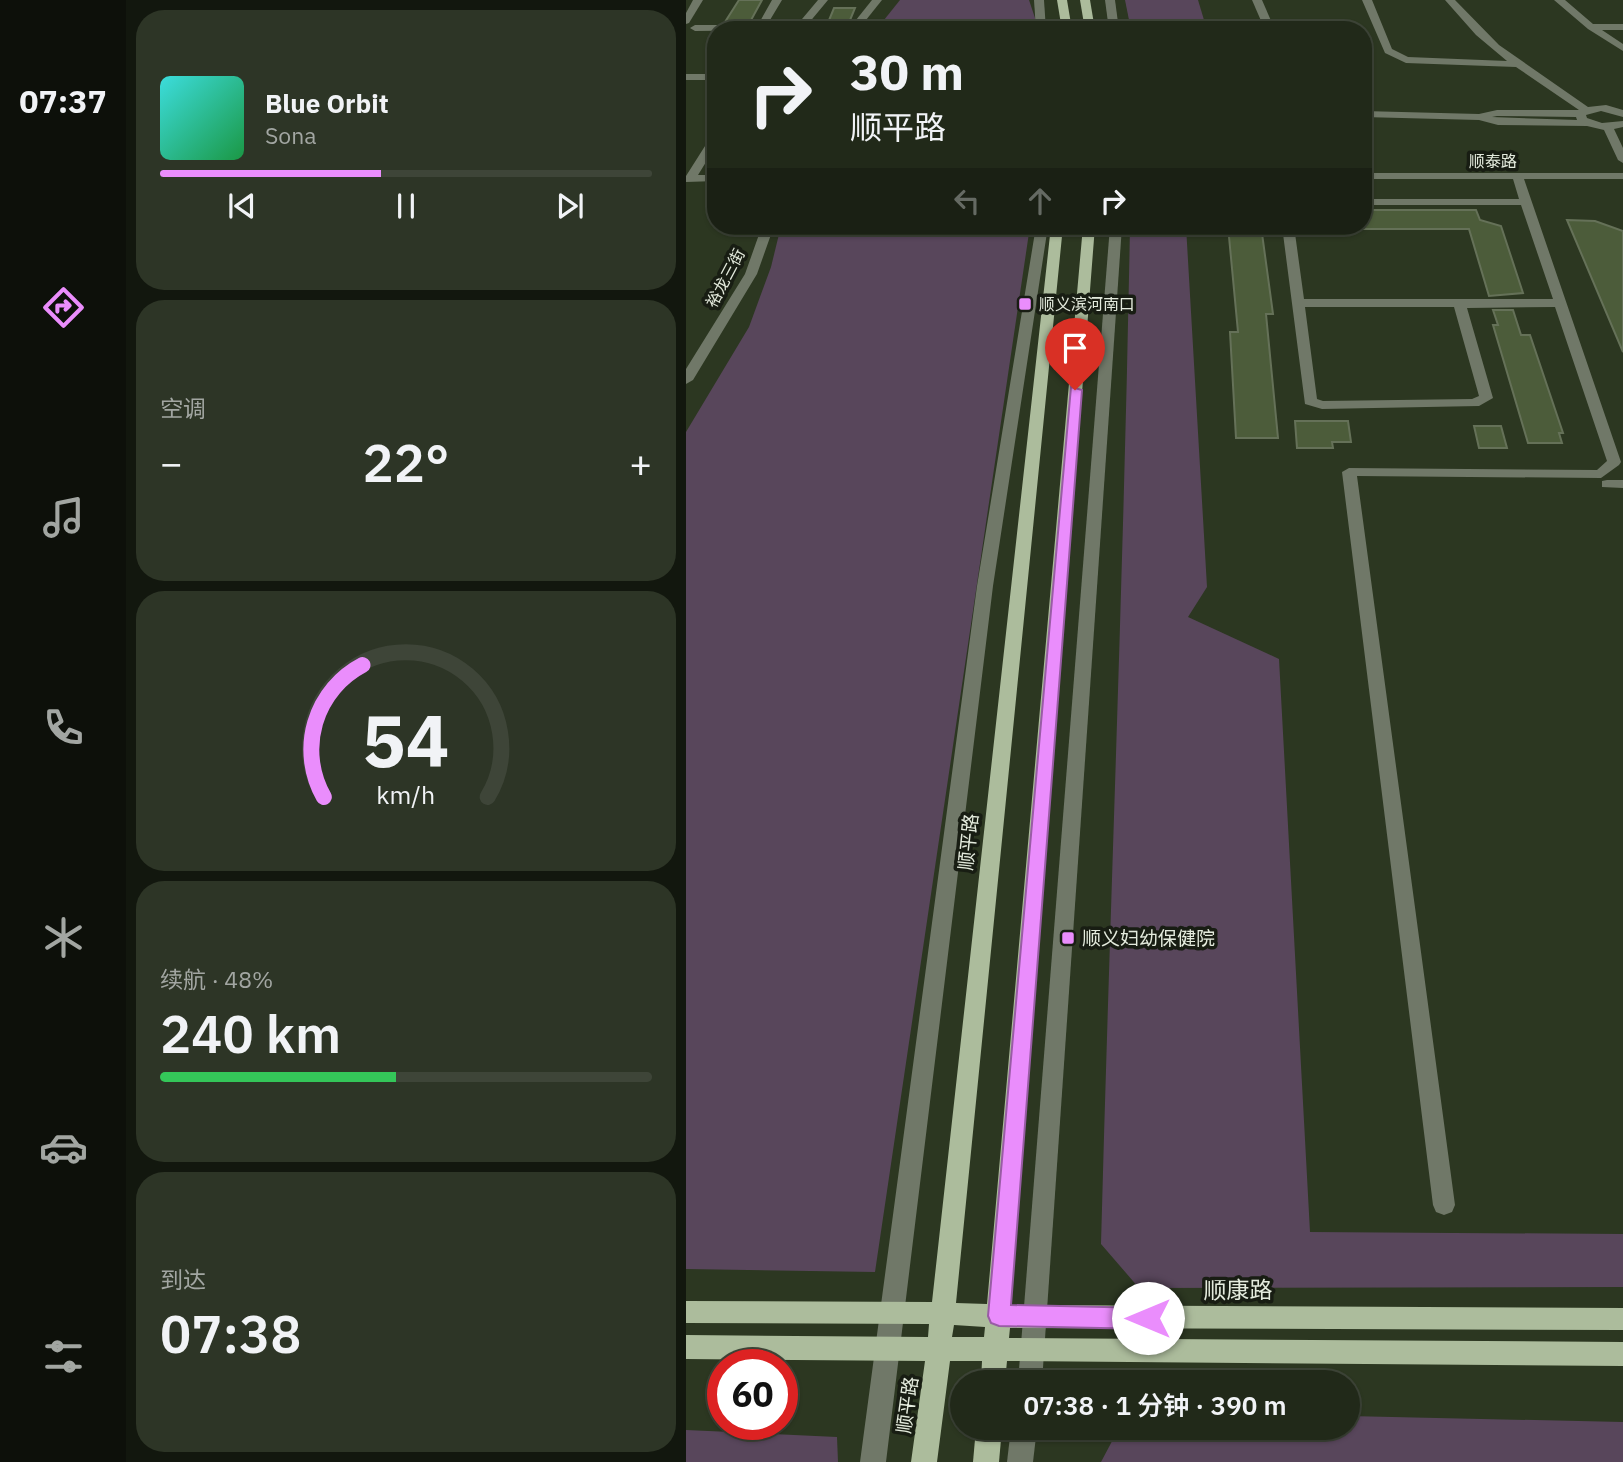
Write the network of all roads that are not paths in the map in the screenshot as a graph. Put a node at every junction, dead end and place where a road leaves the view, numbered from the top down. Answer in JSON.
{"nodes":[{"id":1,"x":698,"y":0,"type":"edge"},
{"id":2,"x":777,"y":0,"type":"edge"},
{"id":3,"x":823,"y":0,"type":"edge"},
{"id":4,"x":877,"y":0,"type":"edge"},
{"id":5,"x":1039,"y":0,"type":"edge"},
{"id":6,"x":1062,"y":0,"type":"edge"},
{"id":7,"x":1086,"y":0,"type":"edge"},
{"id":8,"x":1110,"y":0,"type":"edge"},
{"id":9,"x":1257,"y":0,"type":"edge"},
{"id":10,"x":1367,"y":0,"type":"edge"},
{"id":11,"x":1450,"y":0,"type":"edge"},
{"id":12,"x":1559,"y":0,"type":"edge"},
{"id":13,"x":765,"y":21,"type":"edge"},
{"id":14,"x":805,"y":21,"type":"edge"},
{"id":15,"x":860,"y":21,"type":"edge"},
{"id":16,"x":1040,"y":21,"type":"edge"},
{"id":17,"x":1066,"y":21,"type":"edge"},
{"id":18,"x":1089,"y":21,"type":"edge"},
{"id":19,"x":1113,"y":21,"type":"edge"},
{"id":20,"x":1266,"y":21,"type":"edge"},
{"id":21,"x":689,"y":26,"type":"edge"},
{"id":22,"x":707,"y":26,"type":"edge"},
{"id":23,"x":1591,"y":27,"type":"junction"},
{"id":24,"x":1623,"y":27,"type":"edge"},
{"id":25,"x":686,"y":39,"type":"edge"},
{"id":26,"x":1623,"y":48,"type":"edge"},
{"id":27,"x":1519,"y":64,"type":"junction"},
{"id":28,"x":686,"y":77,"type":"edge"},
{"id":29,"x":707,"y":77,"type":"edge"},
{"id":30,"x":1372,"y":114,"type":"edge"},
{"id":31,"x":1623,"y":114,"type":"edge"},
{"id":32,"x":1584,"y":116,"type":"junction"},
{"id":33,"x":1623,"y":124,"type":"edge"},
{"id":34,"x":1608,"y":127,"type":"junction"},
{"id":35,"x":707,"y":151,"type":"edge"},
{"id":36,"x":1623,"y":160,"type":"edge"},
{"id":37,"x":1372,"y":176,"type":"edge"},
{"id":38,"x":1517,"y":176,"type":"junction"},
{"id":39,"x":1623,"y":176,"type":"edge"},
{"id":40,"x":689,"y":178,"type":"edge"},
{"id":41,"x":707,"y":178,"type":"edge"},
{"id":42,"x":1372,"y":202,"type":"edge"},
{"id":43,"x":1525,"y":202,"type":"junction"},
{"id":44,"x":765,"y":235,"type":"edge"},
{"id":45,"x":1041,"y":235,"type":"edge"},
{"id":46,"x":1056,"y":235,"type":"edge"},
{"id":47,"x":1088,"y":235,"type":"edge"},
{"id":48,"x":1115,"y":235,"type":"edge"},
{"id":49,"x":1289,"y":235,"type":"edge"},
{"id":50,"x":1298,"y":303,"type":"junction"},
{"id":51,"x":1466,"y":303,"type":"junction"},
{"id":52,"x":1560,"y":303,"type":"junction"},
{"id":53,"x":686,"y":380,"type":"edge"},
{"id":54,"x":1444,"y":1205,"type":"dead end"},
{"id":55,"x":893,"y":1311,"type":"junction"},
{"id":56,"x":686,"y":1312,"type":"edge"},
{"id":57,"x":943,"y":1315,"type":"junction"},
{"id":58,"x":999,"y":1316,"type":"junction"},
{"id":59,"x":1036,"y":1318,"type":"junction"},
{"id":60,"x":1623,"y":1319,"type":"edge"},
{"id":61,"x":686,"y":1347,"type":"edge"},
{"id":62,"x":997,"y":1348,"type":"junction"},
{"id":63,"x":940,"y":1349,"type":"junction"},
{"id":64,"x":1034,"y":1349,"type":"junction"},
{"id":65,"x":888,"y":1350,"type":"junction"},
{"id":66,"x":1623,"y":1354,"type":"edge"},
{"id":67,"x":994,"y":1370,"type":"edge"},
{"id":68,"x":1031,"y":1370,"type":"edge"},
{"id":69,"x":988,"y":1440,"type":"edge"},
{"id":70,"x":1023,"y":1440,"type":"edge"},
{"id":71,"x":873,"y":1462,"type":"edge"},
{"id":72,"x":924,"y":1462,"type":"edge"},
{"id":73,"x":986,"y":1462,"type":"edge"},
{"id":74,"x":1020,"y":1462,"type":"edge"}],
"edges":[{"from":1,"to":21,"type":"street"},
{"from":2,"to":13,"type":"street"},
{"from":3,"to":14,"type":"street"},
{"from":4,"to":15,"type":"street"},
{"from":5,"to":16,"type":"street"},
{"from":6,"to":17,"type":"main road"},
{"from":7,"to":18,"type":"main road"},
{"from":8,"to":19,"type":"street"},
{"from":9,"to":20,"type":"street"},
{"from":10,"to":27,"type":"street"},
{"from":11,"to":27,"type":"street"},
{"from":12,"to":23,"type":"street"},
{"from":21,"to":22,"type":"street"},
{"from":21,"to":25,"type":"street"},
{"from":23,"to":24,"type":"street"},
{"from":23,"to":26,"type":"street"},
{"from":27,"to":32,"type":"street"},
{"from":28,"to":29,"type":"street"},
{"from":30,"to":32,"type":"street"},
{"from":31,"to":32,"type":"street"},
{"from":32,"to":34,"type":"street"},
{"from":33,"to":34,"type":"street"},
{"from":34,"to":36,"type":"street"},
{"from":35,"to":40,"type":"street"},
{"from":37,"to":38,"type":"street","name":"顺泰路"},
{"from":38,"to":39,"type":"street","name":"顺泰路"},
{"from":38,"to":43,"type":"street"},
{"from":40,"to":41,"type":"street"},
{"from":42,"to":43,"type":"street"},
{"from":43,"to":52,"type":"street"},
{"from":44,"to":53,"type":"street","name":"裕龙三街"},
{"from":45,"to":55,"type":"street"},
{"from":46,"to":57,"type":"main road","name":"顺平路"},
{"from":47,"to":58,"type":"main road"},
{"from":48,"to":59,"type":"street"},
{"from":49,"to":50,"type":"street"},
{"from":50,"to":51,"type":"street"},
{"from":50,"to":51,"type":"street"},
{"from":51,"to":52,"type":"street"},
{"from":52,"to":54,"type":"street"},
{"from":55,"to":56,"type":"main road","name":"顺康路"},
{"from":55,"to":57,"type":"main road","name":"顺康路"},
{"from":55,"to":65,"type":"street"},
{"from":57,"to":58,"type":"main road","name":"顺康路"},
{"from":57,"to":63,"type":"main road","name":"顺平路"},
{"from":58,"to":59,"type":"main road","name":"顺康路"},
{"from":58,"to":62,"type":"main road"},
{"from":59,"to":60,"type":"main road","name":"顺康路"},
{"from":59,"to":64,"type":"street"},
{"from":61,"to":65,"type":"main road"},
{"from":62,"to":63,"type":"main road"},
{"from":62,"to":64,"type":"main road"},
{"from":62,"to":67,"type":"main road"},
{"from":63,"to":65,"type":"main road"},
{"from":63,"to":72,"type":"main road","name":"顺平路"},
{"from":64,"to":66,"type":"main road"},
{"from":64,"to":68,"type":"street"},
{"from":65,"to":71,"type":"street"},
{"from":69,"to":73,"type":"main road"},
{"from":70,"to":74,"type":"street"}]}
